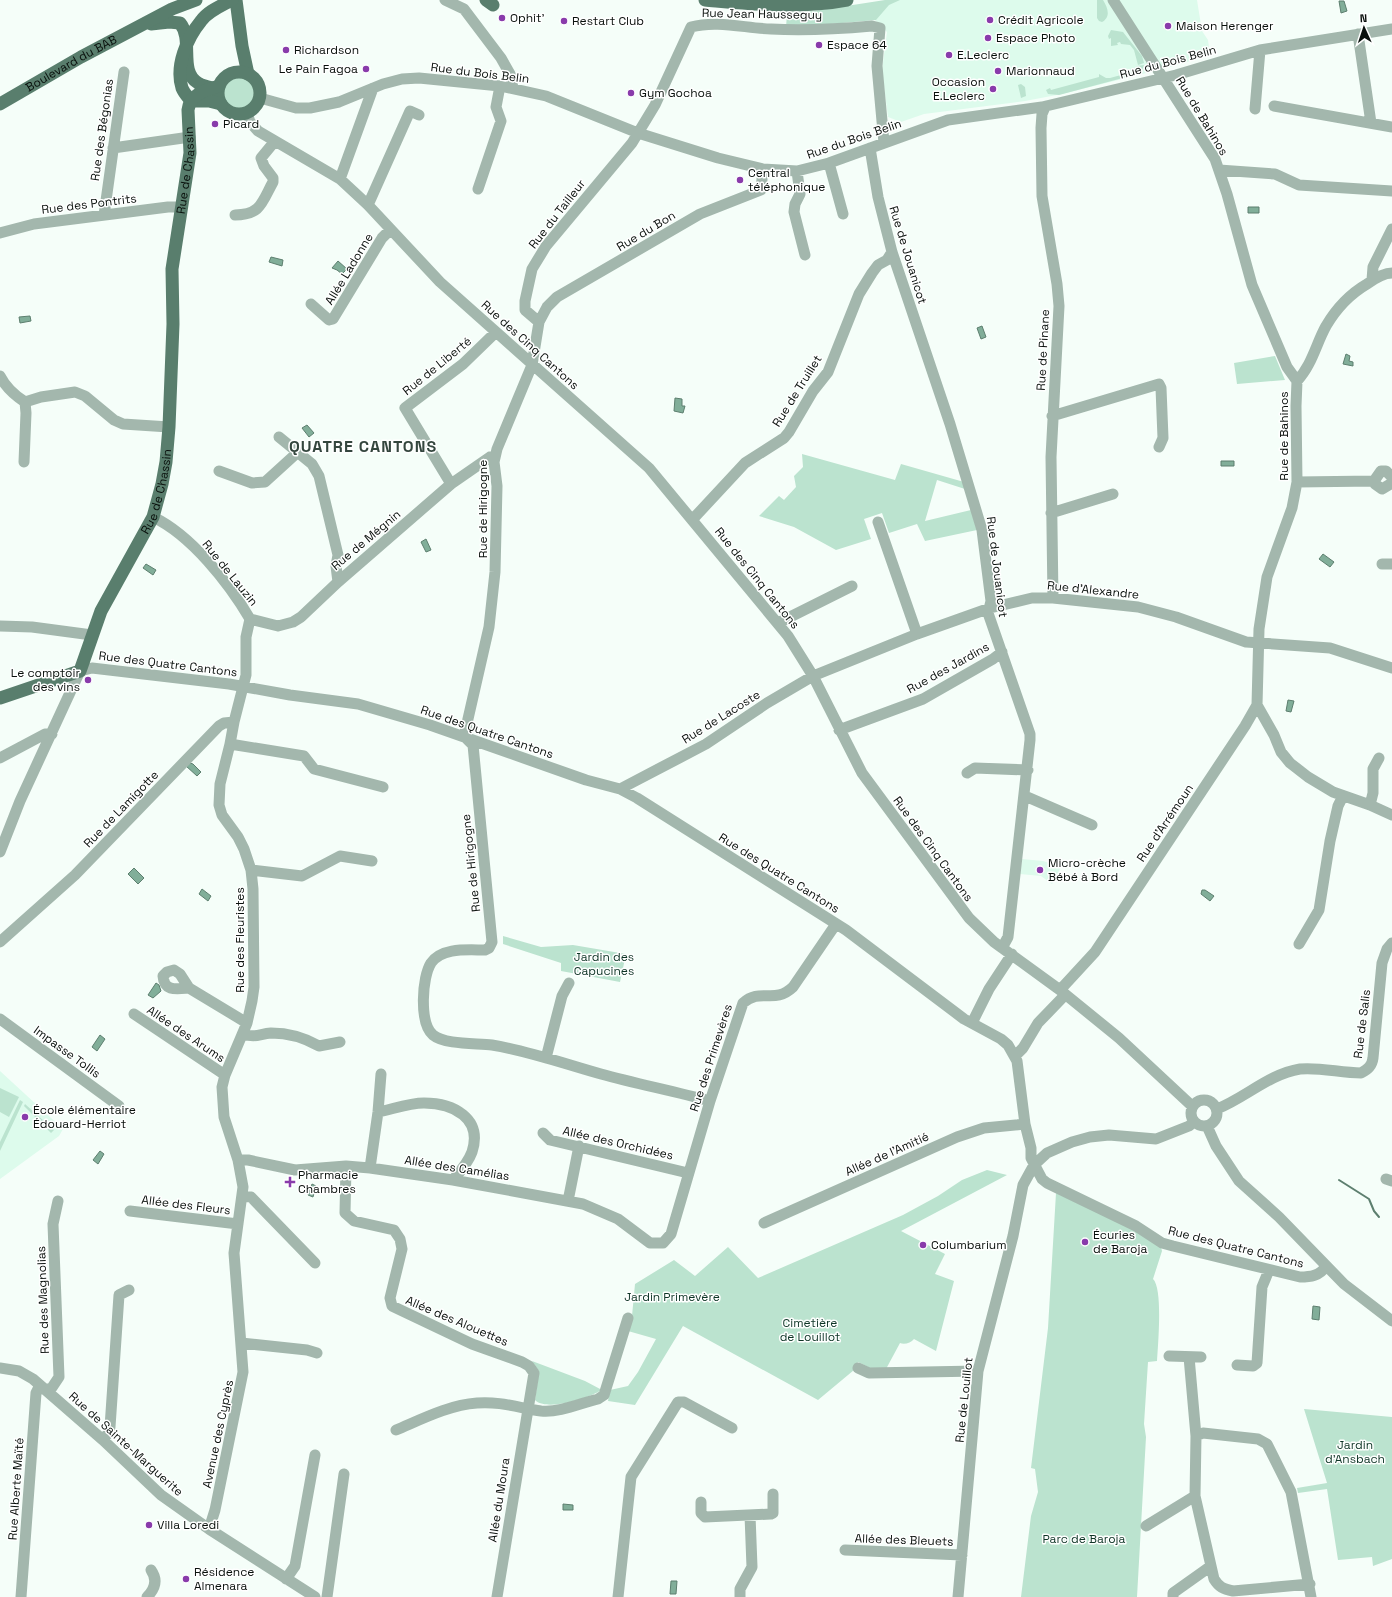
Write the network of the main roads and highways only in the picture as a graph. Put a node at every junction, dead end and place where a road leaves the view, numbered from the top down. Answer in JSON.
{"nodes":[{"id":1,"x":196,"y":0,"type":"edge"},
{"id":2,"x":228,"y":0,"type":"edge"},
{"id":3,"x":232,"y":0,"type":"edge"},
{"id":4,"x":236,"y":0,"type":"edge"},
{"id":5,"x":711,"y":0,"type":"edge"},
{"id":6,"x":847,"y":0,"type":"edge"},
{"id":7,"x":235,"y":19,"type":"junction"},
{"id":8,"x":143,"y":25,"type":"junction"},
{"id":9,"x":188,"y":44,"type":"junction"},
{"id":10,"x":242,"y":46,"type":"junction"},
{"id":11,"x":237,"y":60,"type":"junction"},
{"id":12,"x":231,"y":74,"type":"junction"},
{"id":13,"x":248,"y":74,"type":"junction"},
{"id":14,"x":216,"y":87,"type":"junction"},
{"id":15,"x":191,"y":101,"type":"junction"},
{"id":16,"x":0,"y":104,"type":"edge"},
{"id":17,"x":221,"y":104,"type":"junction"},
{"id":18,"x":0,"y":698,"type":"edge"}],
"edges":[{"from":1,"to":8,"type":"main road","name":"Boulevard du BAB"},
{"from":2,"to":7,"type":"main road"},
{"from":2,"to":8,"type":"main road","name":"Boulevard du BAB"},
{"from":3,"to":9,"type":"main road"},
{"from":4,"to":7,"type":"main road"},
{"from":5,"to":6,"type":"main road"},
{"from":7,"to":10,"type":"main road"},
{"from":7,"to":11,"type":"main road"},
{"from":8,"to":9,"type":"main road"},
{"from":8,"to":16,"type":"main road","name":"Boulevard du BAB"},
{"from":9,"to":14,"type":"main road"},
{"from":9,"to":15,"type":"main road"},
{"from":10,"to":11,"type":"main road"},
{"from":10,"to":13,"type":"main road"},
{"from":11,"to":12,"type":"main road"},
{"from":12,"to":13,"type":"main road"},
{"from":12,"to":14,"type":"main road"},
{"from":13,"to":17,"type":"main road"},
{"from":14,"to":15,"type":"main road"},
{"from":14,"to":17,"type":"main road"},
{"from":15,"to":17,"type":"main road"},
{"from":15,"to":18,"type":"main road","name":"Rue de Chassin"}]}
